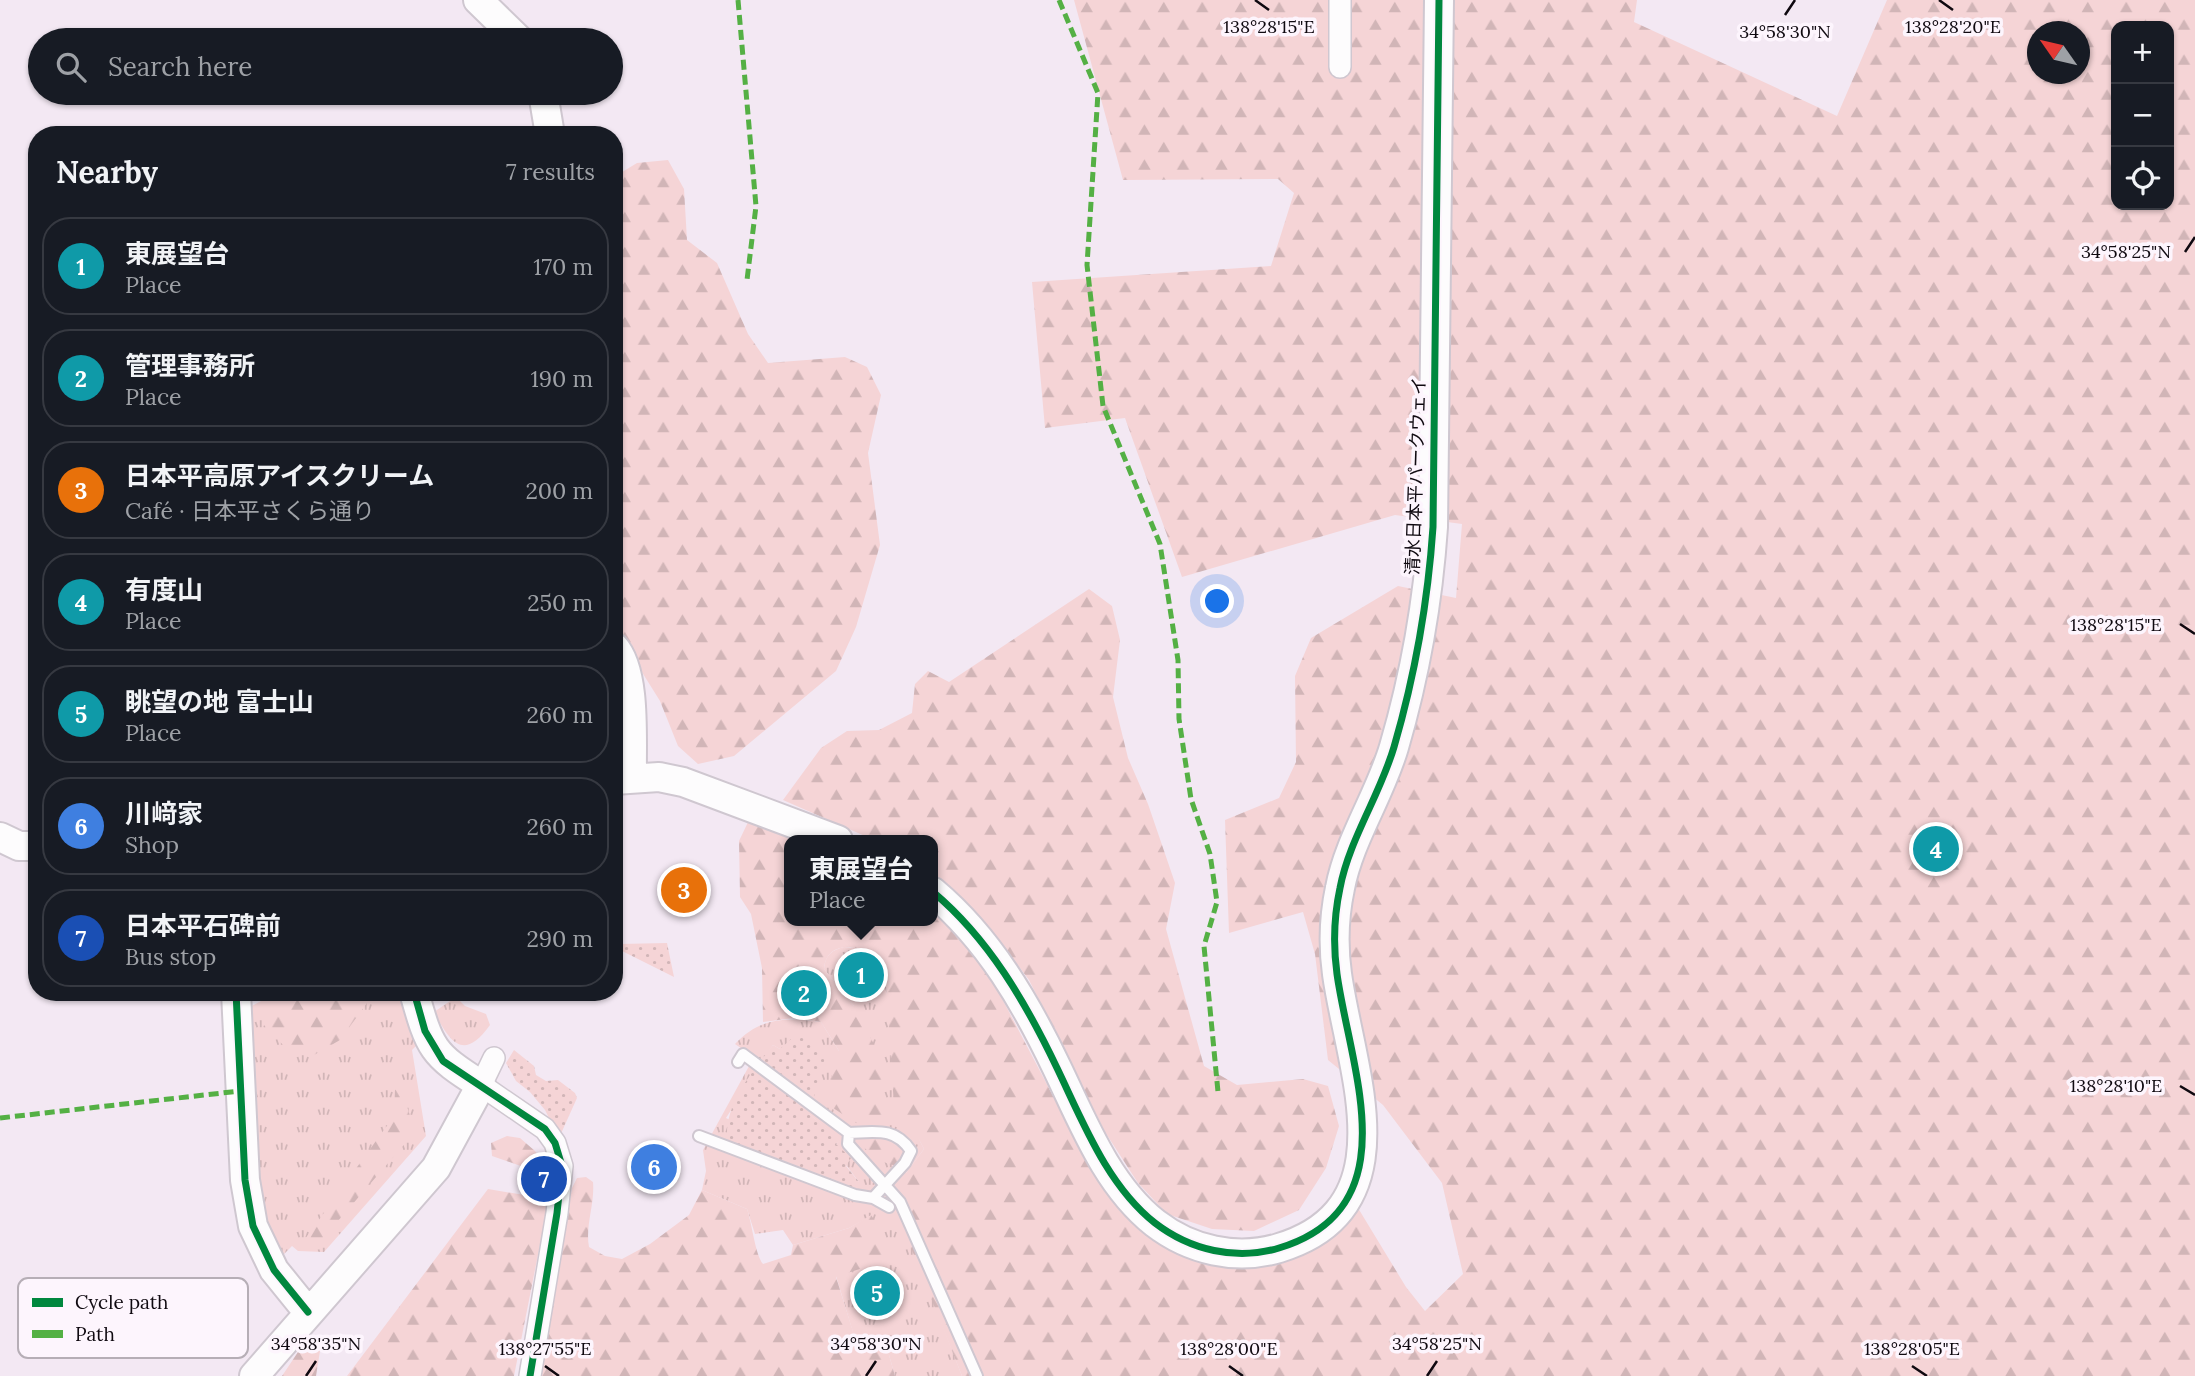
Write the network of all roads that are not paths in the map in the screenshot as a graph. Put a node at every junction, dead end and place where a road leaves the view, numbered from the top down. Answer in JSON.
{"nodes":[{"id":1,"x":478,"y":0,"type":"edge"},
{"id":2,"x":1340,"y":0,"type":"edge"},
{"id":3,"x":1439,"y":0,"type":"edge"},
{"id":4,"x":507,"y":28,"type":"edge"},
{"id":5,"x":1339,"y":67,"type":"dead end"},
{"id":6,"x":544,"y":105,"type":"edge"},
{"id":7,"x":548,"y":126,"type":"edge"},
{"id":8,"x":623,"y":662,"type":"edge"},
{"id":9,"x":623,"y":779,"type":"edge"},
{"id":10,"x":825,"y":835,"type":"edge"},
{"id":11,"x":0,"y":837,"type":"edge"},
{"id":12,"x":28,"y":846,"type":"edge"},
{"id":13,"x":938,"y":897,"type":"edge"},
{"id":14,"x":236,"y":1001,"type":"edge"},
{"id":15,"x":417,"y":1001,"type":"edge"},
{"id":16,"x":494,"y":1058,"type":"dead end"},
{"id":17,"x":738,"y":1062,"type":"dead end"},
{"id":18,"x":481,"y":1085,"type":"junction"},
{"id":19,"x":849,"y":1133,"type":"junction"},
{"id":20,"x":699,"y":1136,"type":"dead end"},
{"id":21,"x":885,"y":1182,"type":"junction"},
{"id":22,"x":873,"y":1198,"type":"junction"},
{"id":23,"x":890,"y":1207,"type":"dead end"},
{"id":24,"x":308,"y":1312,"type":"junction"},
{"id":25,"x":254,"y":1376,"type":"edge"},
{"id":26,"x":530,"y":1376,"type":"edge"},
{"id":27,"x":977,"y":1376,"type":"edge"}],
"edges":[{"from":1,"to":4,"type":"street"},
{"from":2,"to":5,"type":"street"},
{"from":3,"to":13,"type":"street","name":"清水日本平パークウェイ"},
{"from":6,"to":7,"type":"street"},
{"from":8,"to":9,"type":"street"},
{"from":9,"to":10,"type":"street"},
{"from":11,"to":12,"type":"street"},
{"from":14,"to":24,"type":"street"},
{"from":15,"to":18,"type":"street"},
{"from":16,"to":18,"type":"street"},
{"from":17,"to":19,"type":"lane"},
{"from":18,"to":24,"type":"street"},
{"from":18,"to":26,"type":"street"},
{"from":19,"to":21,"type":"lane"},
{"from":19,"to":21,"type":"lane"},
{"from":20,"to":22,"type":"lane"},
{"from":21,"to":22,"type":"lane"},
{"from":21,"to":27,"type":"lane"},
{"from":22,"to":23,"type":"lane"},
{"from":24,"to":25,"type":"street"}]}
